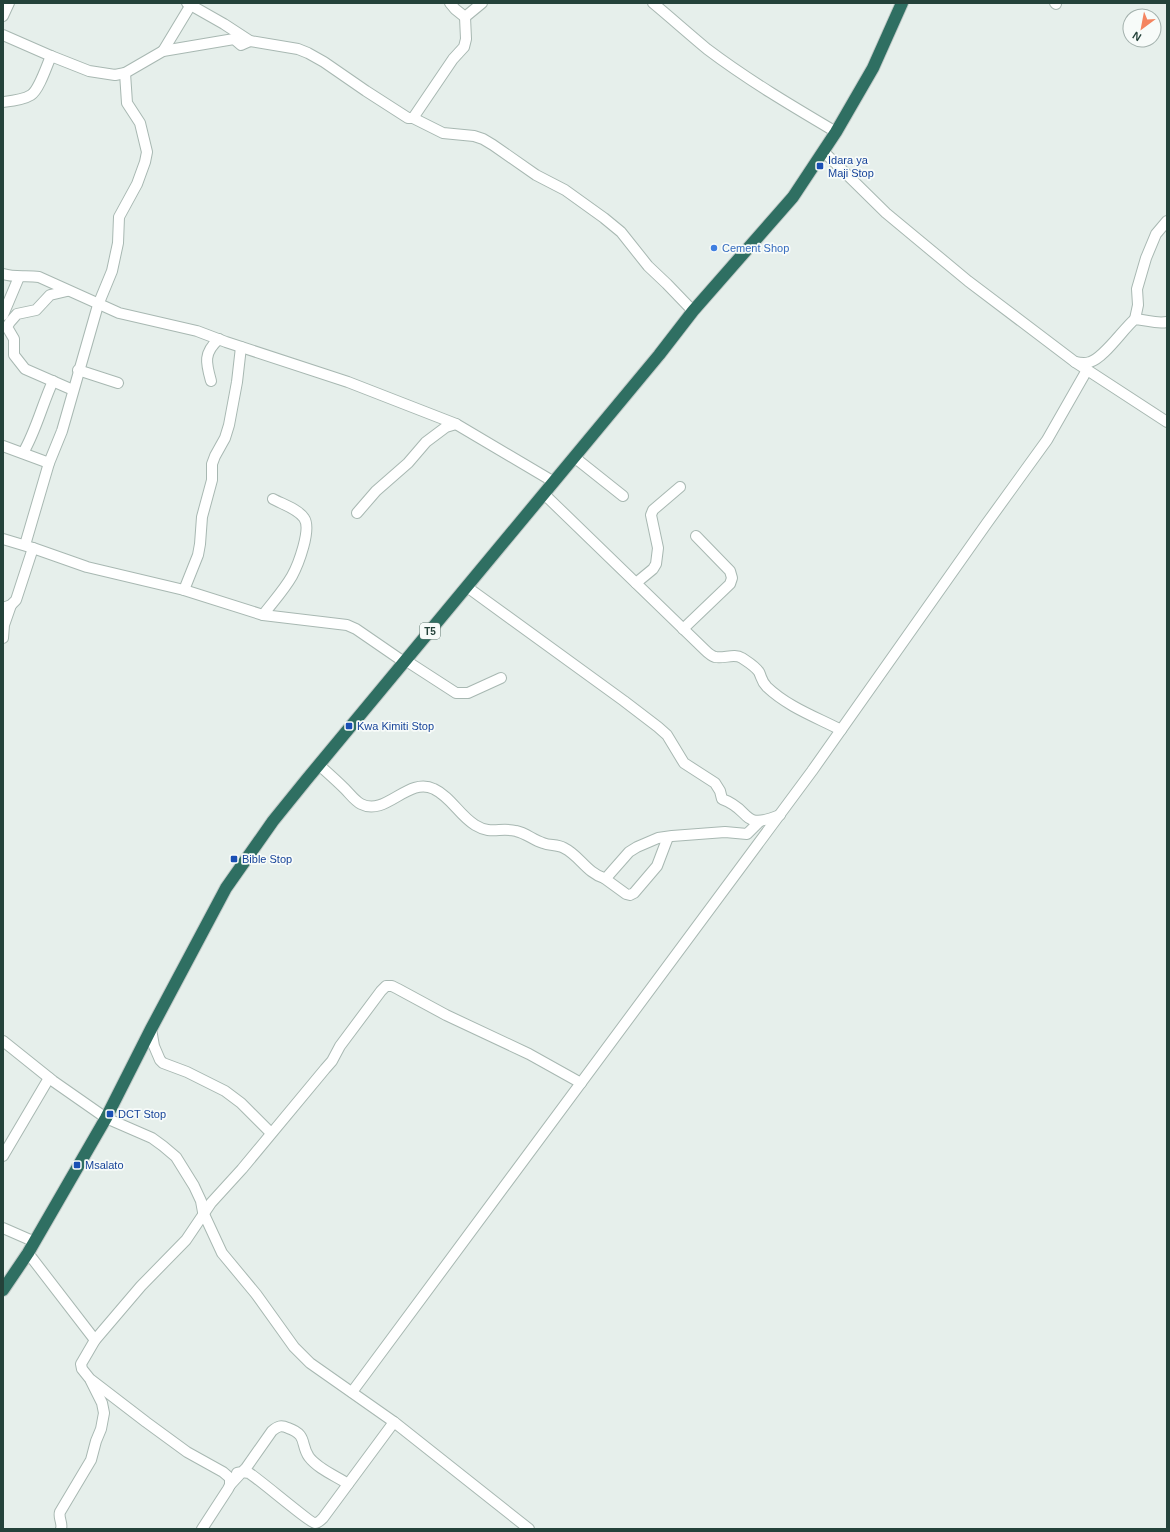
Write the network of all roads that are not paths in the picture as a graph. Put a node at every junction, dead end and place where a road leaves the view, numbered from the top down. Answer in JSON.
{"nodes":[{"id":1,"x":9,"y":3,"type":"edge"},
{"id":2,"x":450,"y":3,"type":"edge"},
{"id":3,"x":482,"y":3,"type":"edge"},
{"id":4,"x":653,"y":3,"type":"edge"},
{"id":5,"x":902,"y":3,"type":"edge"},
{"id":6,"x":190,"y":4,"type":"edge"},
{"id":7,"x":3,"y":16,"type":"edge"},
{"id":8,"x":465,"y":17,"type":"junction"},
{"id":9,"x":3,"y":35,"type":"edge"},
{"id":10,"x":250,"y":41,"type":"junction"},
{"id":11,"x":163,"y":50,"type":"junction"},
{"id":12,"x":51,"y":56,"type":"junction"},
{"id":13,"x":125,"y":72,"type":"junction"},
{"id":14,"x":3,"y":102,"type":"edge"},
{"id":15,"x":413,"y":118,"type":"junction"},
{"id":16,"x":836,"y":132,"type":"junction"},
{"id":17,"x":823,"y":151,"type":"junction"},
{"id":18,"x":1167,"y":221,"type":"edge"},
{"id":19,"x":3,"y":274,"type":"edge"},
{"id":20,"x":19,"y":277,"type":"junction"},
{"id":21,"x":67,"y":291,"type":"junction"},
{"id":22,"x":98,"y":305,"type":"junction"},
{"id":23,"x":693,"y":311,"type":"junction"},
{"id":24,"x":3,"y":315,"type":"edge"},
{"id":25,"x":1135,"y":319,"type":"junction"},
{"id":26,"x":1167,"y":322,"type":"edge"},
{"id":27,"x":219,"y":339,"type":"junction"},
{"id":28,"x":241,"y":348,"type":"junction"},
{"id":29,"x":1075,"y":362,"type":"junction"},
{"id":30,"x":78,"y":370,"type":"junction"},
{"id":31,"x":1087,"y":370,"type":"junction"},
{"id":32,"x":53,"y":381,"type":"junction"},
{"id":33,"x":211,"y":381,"type":"dead end"},
{"id":34,"x":118,"y":383,"type":"dead end"},
{"id":35,"x":73,"y":390,"type":"junction"},
{"id":36,"x":1167,"y":422,"type":"edge"},
{"id":37,"x":456,"y":424,"type":"junction"},
{"id":38,"x":3,"y":446,"type":"edge"},
{"id":39,"x":23,"y":453,"type":"junction"},
{"id":40,"x":574,"y":457,"type":"junction"},
{"id":41,"x":49,"y":463,"type":"junction"},
{"id":42,"x":554,"y":482,"type":"junction"},
{"id":43,"x":680,"y":487,"type":"dead end"},
{"id":44,"x":544,"y":494,"type":"junction"},
{"id":45,"x":623,"y":496,"type":"dead end"},
{"id":46,"x":273,"y":499,"type":"dead end"},
{"id":47,"x":357,"y":513,"type":"dead end"},
{"id":48,"x":696,"y":536,"type":"dead end"},
{"id":49,"x":3,"y":539,"type":"edge"},
{"id":50,"x":29,"y":547,"type":"junction"},
{"id":51,"x":636,"y":583,"type":"junction"},
{"id":52,"x":467,"y":587,"type":"junction"},
{"id":53,"x":184,"y":590,"type":"junction"},
{"id":54,"x":7,"y":606,"type":"edge"},
{"id":55,"x":263,"y":615,"type":"junction"},
{"id":56,"x":683,"y":629,"type":"junction"},
{"id":57,"x":3,"y":638,"type":"edge"},
{"id":58,"x":404,"y":661,"type":"junction"},
{"id":59,"x":501,"y":678,"type":"dead end"},
{"id":60,"x":841,"y":730,"type":"junction"},
{"id":61,"x":319,"y":765,"type":"junction"},
{"id":62,"x":780,"y":815,"type":"junction"},
{"id":63,"x":760,"y":821,"type":"junction"},
{"id":64,"x":668,"y":836,"type":"junction"},
{"id":65,"x":604,"y":878,"type":"junction"},
{"id":66,"x":151,"y":1028,"type":"junction"},
{"id":67,"x":3,"y":1041,"type":"edge"},
{"id":68,"x":49,"y":1078,"type":"junction"},
{"id":69,"x":581,"y":1083,"type":"junction"},
{"id":70,"x":106,"y":1118,"type":"junction"},
{"id":71,"x":271,"y":1133,"type":"junction"},
{"id":72,"x":3,"y":1156,"type":"edge"},
{"id":73,"x":204,"y":1212,"type":"junction"},
{"id":74,"x":3,"y":1228,"type":"edge"},
{"id":75,"x":35,"y":1242,"type":"junction"},
{"id":76,"x":28,"y":1253,"type":"junction"},
{"id":77,"x":3,"y":1290,"type":"edge"},
{"id":78,"x":95,"y":1340,"type":"junction"},
{"id":79,"x":90,"y":1379,"type":"junction"},
{"id":80,"x":352,"y":1392,"type":"junction"},
{"id":81,"x":394,"y":1422,"type":"junction"},
{"id":82,"x":242,"y":1472,"type":"junction"},
{"id":83,"x":226,"y":1475,"type":"junction"},
{"id":84,"x":348,"y":1484,"type":"junction"},
{"id":85,"x":230,"y":1485,"type":"junction"},
{"id":86,"x":62,"y":1529,"type":"edge"},
{"id":87,"x":202,"y":1529,"type":"edge"},
{"id":88,"x":529,"y":1529,"type":"edge"}],
"edges":[{"from":1,"to":7,"type":"street"},
{"from":2,"to":8,"type":"street"},
{"from":3,"to":8,"type":"street"},
{"from":4,"to":16,"type":"street"},
{"from":5,"to":16,"type":"highway","number":"T5"},
{"from":6,"to":10,"type":"street"},
{"from":6,"to":11,"type":"street"},
{"from":8,"to":15,"type":"street"},
{"from":9,"to":12,"type":"street"},
{"from":10,"to":11,"type":"street"},
{"from":10,"to":15,"type":"street"},
{"from":11,"to":13,"type":"street"},
{"from":12,"to":13,"type":"street"},
{"from":12,"to":14,"type":"street"},
{"from":13,"to":22,"type":"street"},
{"from":15,"to":23,"type":"street"},
{"from":16,"to":17,"type":"highway","number":"T5"},
{"from":17,"to":23,"type":"highway","number":"T5"},
{"from":17,"to":29,"type":"street"},
{"from":18,"to":25,"type":"street"},
{"from":19,"to":20,"type":"street"},
{"from":20,"to":21,"type":"street"},
{"from":20,"to":24,"type":"street"},
{"from":21,"to":22,"type":"street"},
{"from":21,"to":32,"type":"street"},
{"from":22,"to":27,"type":"street"},
{"from":22,"to":30,"type":"street"},
{"from":23,"to":40,"type":"highway","number":"T5"},
{"from":25,"to":26,"type":"street"},
{"from":25,"to":29,"type":"street"},
{"from":27,"to":28,"type":"street"},
{"from":27,"to":33,"type":"street"},
{"from":28,"to":37,"type":"street"},
{"from":28,"to":53,"type":"street"},
{"from":29,"to":31,"type":"street"},
{"from":30,"to":34,"type":"street"},
{"from":30,"to":35,"type":"street"},
{"from":31,"to":36,"type":"street"},
{"from":31,"to":60,"type":"street"},
{"from":32,"to":35,"type":"street"},
{"from":32,"to":39,"type":"street"},
{"from":35,"to":41,"type":"street"},
{"from":37,"to":42,"type":"street"},
{"from":37,"to":47,"type":"street"},
{"from":38,"to":39,"type":"street"},
{"from":39,"to":41,"type":"street"},
{"from":40,"to":42,"type":"highway","number":"T5"},
{"from":40,"to":45,"type":"street"},
{"from":41,"to":50,"type":"street"},
{"from":42,"to":44,"type":"highway","number":"T5"},
{"from":43,"to":51,"type":"street"},
{"from":44,"to":51,"type":"street"},
{"from":44,"to":52,"type":"highway","number":"T5"},
{"from":46,"to":55,"type":"street"},
{"from":48,"to":56,"type":"street"},
{"from":49,"to":50,"type":"street"},
{"from":50,"to":53,"type":"street"},
{"from":50,"to":54,"type":"street"},
{"from":51,"to":56,"type":"street"},
{"from":52,"to":58,"type":"highway","number":"T5"},
{"from":52,"to":63,"type":"street"},
{"from":53,"to":55,"type":"street"},
{"from":54,"to":57,"type":"street"},
{"from":55,"to":58,"type":"street"},
{"from":56,"to":60,"type":"street"},
{"from":58,"to":59,"type":"street"},
{"from":58,"to":61,"type":"highway","number":"T5"},
{"from":60,"to":62,"type":"street"},
{"from":61,"to":65,"type":"street"},
{"from":61,"to":66,"type":"highway","number":"T5"},
{"from":62,"to":63,"type":"street"},
{"from":62,"to":69,"type":"street"},
{"from":63,"to":64,"type":"street"},
{"from":64,"to":65,"type":"street"},
{"from":64,"to":65,"type":"street"},
{"from":66,"to":70,"type":"highway","number":"T5"},
{"from":66,"to":71,"type":"street"},
{"from":67,"to":68,"type":"street"},
{"from":68,"to":70,"type":"street"},
{"from":68,"to":72,"type":"street"},
{"from":69,"to":71,"type":"street"},
{"from":69,"to":80,"type":"street"},
{"from":70,"to":73,"type":"street"},
{"from":70,"to":75,"type":"highway","number":"T5"},
{"from":71,"to":73,"type":"street"},
{"from":73,"to":78,"type":"street"},
{"from":73,"to":80,"type":"street"},
{"from":74,"to":75,"type":"street"},
{"from":75,"to":76,"type":"highway","number":"T5"},
{"from":76,"to":77,"type":"highway","number":"T5"},
{"from":76,"to":78,"type":"street"},
{"from":78,"to":79,"type":"street"},
{"from":79,"to":83,"type":"street"},
{"from":79,"to":86,"type":"street"},
{"from":80,"to":81,"type":"street"},
{"from":81,"to":84,"type":"street"},
{"from":81,"to":88,"type":"street"},
{"from":82,"to":83,"type":"street"},
{"from":82,"to":84,"type":"street"},
{"from":82,"to":84,"type":"street"},
{"from":82,"to":85,"type":"street"},
{"from":83,"to":85,"type":"street"},
{"from":85,"to":87,"type":"street"}]}
